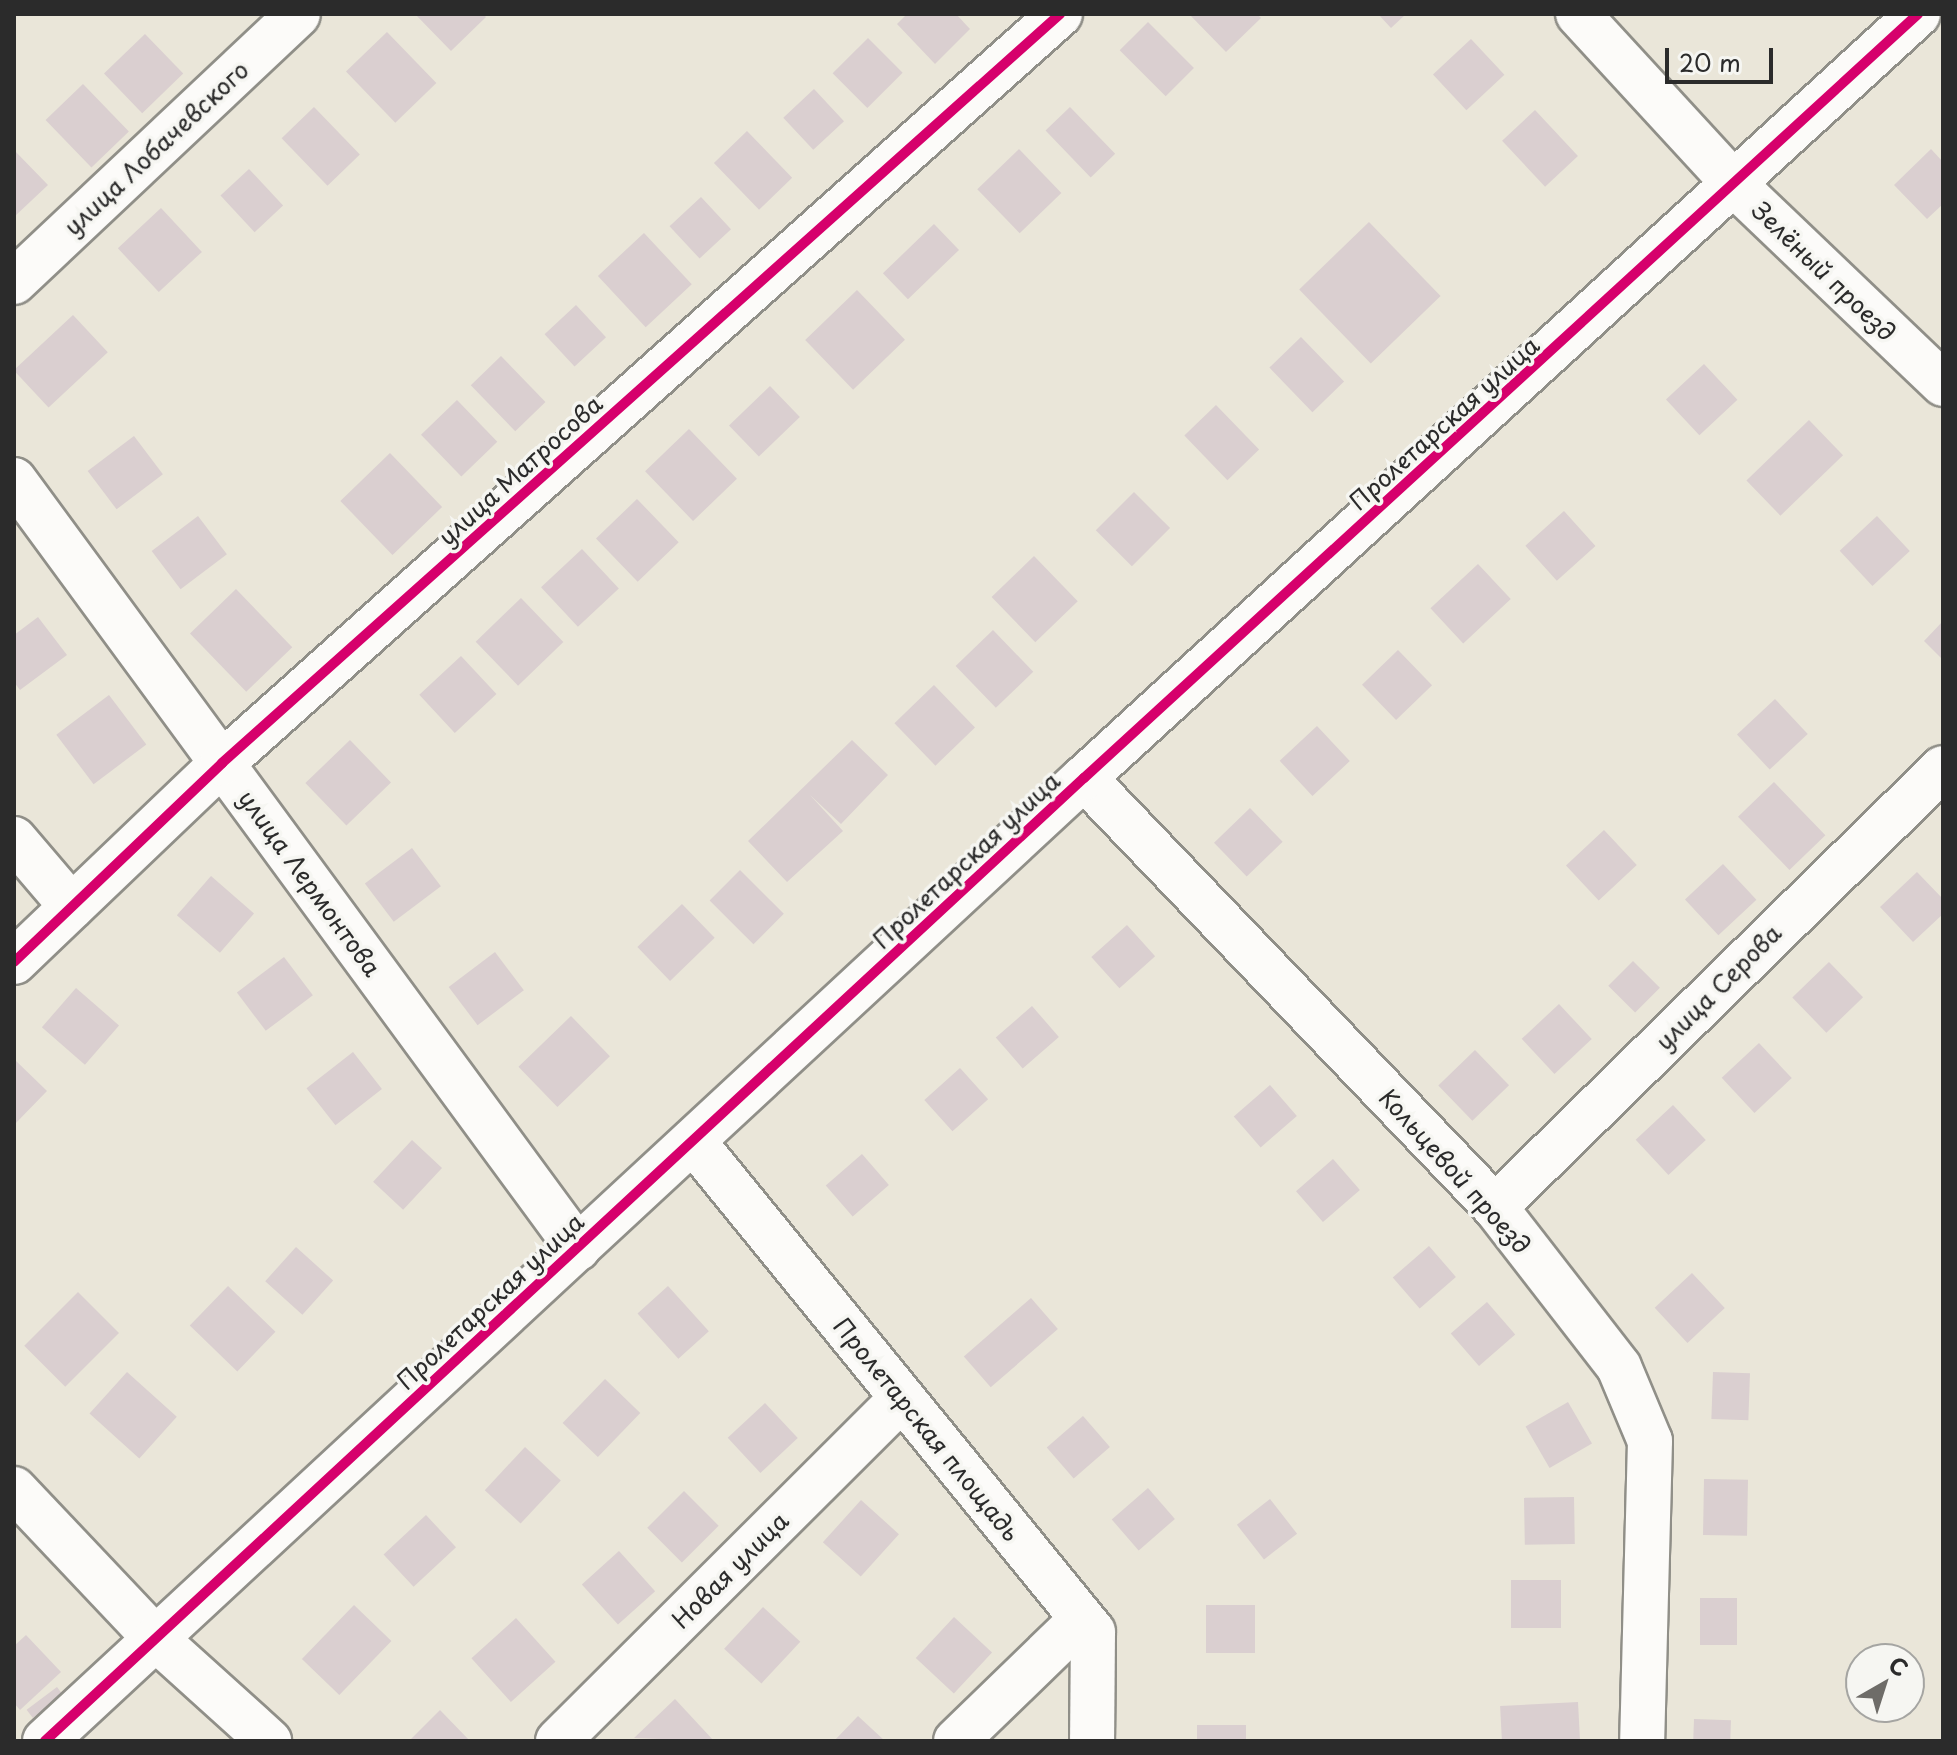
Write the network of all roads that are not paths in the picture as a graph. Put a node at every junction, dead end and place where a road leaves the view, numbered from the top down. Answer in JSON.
{"nodes":[{"id":1,"x":298,"y":14,"type":"edge"},
{"id":2,"x":1060,"y":14,"type":"edge"},
{"id":3,"x":1578,"y":14,"type":"edge"},
{"id":4,"x":1918,"y":14,"type":"edge"},
{"id":5,"x":1735,"y":185,"type":"junction"},
{"id":6,"x":14,"y":282,"type":"edge"},
{"id":7,"x":1943,"y":384,"type":"edge"},
{"id":8,"x":14,"y":480,"type":"edge"},
{"id":9,"x":222,"y":763,"type":"junction"},
{"id":10,"x":1943,"y":768,"type":"edge"},
{"id":11,"x":1084,"y":778,"type":"junction"},
{"id":12,"x":14,"y":839,"type":"edge"},
{"id":13,"x":72,"y":907,"type":"junction"},
{"id":14,"x":14,"y":962,"type":"edge"},
{"id":15,"x":693,"y":1141,"type":"junction"},
{"id":16,"x":1495,"y":1207,"type":"junction"},
{"id":17,"x":578,"y":1248,"type":"junction"},
{"id":18,"x":902,"y":1398,"type":"junction"},
{"id":19,"x":14,"y":1489,"type":"edge"},
{"id":20,"x":1082,"y":1619,"type":"junction"},
{"id":21,"x":155,"y":1638,"type":"junction"},
{"id":22,"x":45,"y":1741,"type":"edge"},
{"id":23,"x":269,"y":1741,"type":"edge"},
{"id":24,"x":558,"y":1741,"type":"edge"},
{"id":25,"x":956,"y":1741,"type":"edge"},
{"id":26,"x":1092,"y":1741,"type":"edge"},
{"id":27,"x":1642,"y":1741,"type":"edge"}],
"edges":[{"from":1,"to":6,"type":"street","name":"улица Лобачевского"},
{"from":2,"to":9,"type":"street","name":"улица Матросова"},
{"from":3,"to":5,"type":"street","name":"Зелёный проезд"},
{"from":4,"to":5,"type":"street","name":"Пролетарская улица"},
{"from":5,"to":7,"type":"street","name":"Зелёный проезд"},
{"from":5,"to":11,"type":"street","name":"Пролетарская улица"},
{"from":8,"to":9,"type":"street","name":"улица Лермонтова"},
{"from":9,"to":13,"type":"street","name":"улица Матросова"},
{"from":9,"to":17,"type":"street","name":"улица Лермонтова"},
{"from":10,"to":16,"type":"street","name":"улица Серова"},
{"from":11,"to":15,"type":"street","name":"Пролетарская улица"},
{"from":11,"to":16,"type":"street","name":"Кольцевой проезд"},
{"from":12,"to":13,"type":"street"},
{"from":13,"to":14,"type":"street","name":"улица Матросова"},
{"from":15,"to":17,"type":"street","name":"Пролетарская улица"},
{"from":15,"to":18,"type":"street","name":"Пролетарская площадь"},
{"from":16,"to":27,"type":"street","name":"Кольцевой проезд"},
{"from":17,"to":21,"type":"street","name":"Пролетарская улица"},
{"from":18,"to":20,"type":"street","name":"Пролетарская площадь"},
{"from":18,"to":24,"type":"street","name":"Новая улица"},
{"from":19,"to":21,"type":"street"},
{"from":20,"to":25,"type":"street"},
{"from":20,"to":26,"type":"street","name":"Пролетарская площадь"},
{"from":21,"to":22,"type":"street","name":"Пролетарская улица"},
{"from":21,"to":23,"type":"street"}]}
